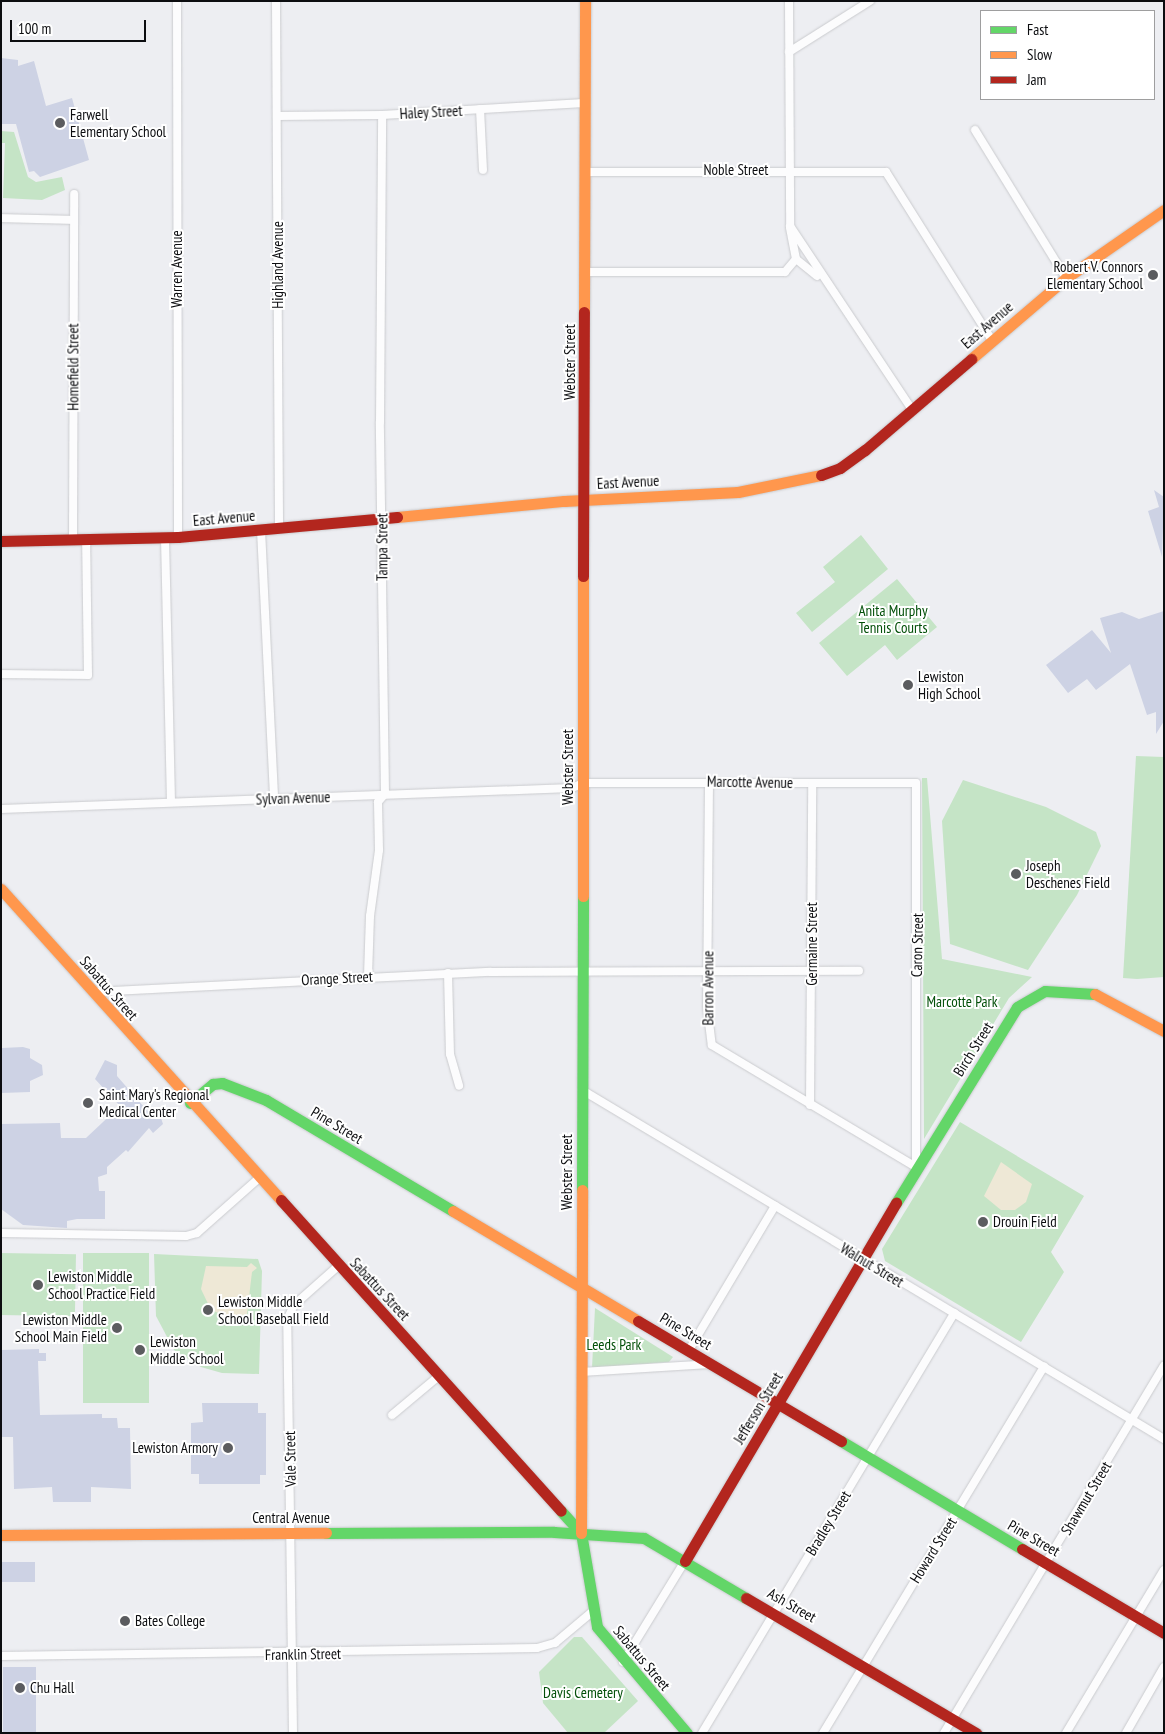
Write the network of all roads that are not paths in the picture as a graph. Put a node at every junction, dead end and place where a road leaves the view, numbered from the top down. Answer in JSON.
{"nodes":[{"id":1,"x":177,"y":1,"type":"edge"},
{"id":2,"x":276,"y":1,"type":"edge"},
{"id":3,"x":584,"y":1,"type":"edge"},
{"id":4,"x":789,"y":1,"type":"edge"},
{"id":5,"x":870,"y":1,"type":"edge"},
{"id":6,"x":789,"y":52,"type":"junction"},
{"id":7,"x":584,"y":103,"type":"junction"},
{"id":8,"x":480,"y":109,"type":"junction"},
{"id":9,"x":382,"y":115,"type":"junction"},
{"id":10,"x":277,"y":116,"type":"junction"},
{"id":11,"x":975,"y":130,"type":"dead end"},
{"id":12,"x":483,"y":170,"type":"dead end"},
{"id":13,"x":788,"y":171,"type":"junction"},
{"id":14,"x":585,"y":172,"type":"junction"},
{"id":15,"x":74,"y":194,"type":"dead end"},
{"id":16,"x":1164,"y":210,"type":"edge"},
{"id":17,"x":1,"y":218,"type":"edge"},
{"id":18,"x":73,"y":220,"type":"junction"},
{"id":19,"x":790,"y":226,"type":"junction"},
{"id":20,"x":796,"y":259,"type":"junction"},
{"id":21,"x":585,"y":272,"type":"junction"},
{"id":22,"x":1066,"y":278,"type":"junction"},
{"id":23,"x":822,"y":279,"type":"junction"},
{"id":24,"x":992,"y":340,"type":"junction"},
{"id":25,"x":911,"y":408,"type":"junction"},
{"id":26,"x":584,"y":500,"type":"junction"},
{"id":27,"x":381,"y":519,"type":"junction"},
{"id":28,"x":279,"y":528,"type":"junction"},
{"id":29,"x":261,"y":530,"type":"junction"},
{"id":30,"x":178,"y":537,"type":"junction"},
{"id":31,"x":165,"y":538,"type":"junction"},
{"id":32,"x":73,"y":540,"type":"junction"},
{"id":33,"x":86,"y":540,"type":"junction"},
{"id":34,"x":1,"y":541,"type":"edge"},
{"id":35,"x":1,"y":674,"type":"edge"},
{"id":36,"x":709,"y":782,"type":"junction"},
{"id":37,"x":583,"y":783,"type":"junction"},
{"id":38,"x":812,"y":783,"type":"junction"},
{"id":39,"x":916,"y":783,"type":"joint"},
{"id":40,"x":385,"y":794,"type":"junction"},
{"id":41,"x":274,"y":798,"type":"junction"},
{"id":42,"x":171,"y":801,"type":"junction"},
{"id":43,"x":1,"y":809,"type":"edge"},
{"id":44,"x":1,"y":889,"type":"edge"},
{"id":45,"x":582,"y":971,"type":"junction"},
{"id":46,"x":708,"y":971,"type":"junction"},
{"id":47,"x":812,"y":971,"type":"junction"},
{"id":48,"x":859,"y":971,"type":"dead end"},
{"id":49,"x":448,"y":974,"type":"junction"},
{"id":50,"x":368,"y":976,"type":"junction"},
{"id":51,"x":93,"y":992,"type":"junction"},
{"id":52,"x":1164,"y":1031,"type":"edge"},
{"id":53,"x":459,"y":1086,"type":"dead end"},
{"id":54,"x":582,"y":1090,"type":"junction"},
{"id":55,"x":190,"y":1103,"type":"junction"},
{"id":56,"x":810,"y":1105,"type":"junction"},
{"id":57,"x":916,"y":1167,"type":"junction"},
{"id":58,"x":259,"y":1178,"type":"junction"},
{"id":59,"x":776,"y":1206,"type":"junction"},
{"id":60,"x":1,"y":1232,"type":"edge"},
{"id":61,"x":865,"y":1262,"type":"junction"},
{"id":62,"x":338,"y":1266,"type":"junction"},
{"id":63,"x":581,"y":1286,"type":"junction"},
{"id":64,"x":954,"y":1313,"type":"junction"},
{"id":65,"x":689,"y":1350,"type":"junction"},
{"id":66,"x":712,"y":1364,"type":"junction"},
{"id":67,"x":1164,"y":1366,"type":"edge"},
{"id":68,"x":1044,"y":1368,"type":"junction"},
{"id":69,"x":581,"y":1372,"type":"junction"},
{"id":70,"x":440,"y":1375,"type":"junction"},
{"id":71,"x":779,"y":1403,"type":"junction"},
{"id":72,"x":392,"y":1415,"type":"dead end"},
{"id":73,"x":1133,"y":1420,"type":"junction"},
{"id":74,"x":1164,"y":1439,"type":"edge"},
{"id":75,"x":868,"y":1456,"type":"junction"},
{"id":76,"x":957,"y":1510,"type":"junction"},
{"id":77,"x":291,"y":1533,"type":"junction"},
{"id":78,"x":581,"y":1533,"type":"junction"},
{"id":79,"x":1,"y":1535,"type":"edge"},
{"id":80,"x":685,"y":1561,"type":"junction"},
{"id":81,"x":1048,"y":1563,"type":"junction"},
{"id":82,"x":1164,"y":1570,"type":"edge"},
{"id":83,"x":592,"y":1612,"type":"junction"},
{"id":84,"x":774,"y":1612,"type":"junction"},
{"id":85,"x":1136,"y":1616,"type":"junction"},
{"id":86,"x":1164,"y":1633,"type":"edge"},
{"id":87,"x":293,"y":1654,"type":"junction"},
{"id":88,"x":1,"y":1656,"type":"edge"},
{"id":89,"x":623,"y":1662,"type":"junction"},
{"id":90,"x":863,"y":1665,"type":"junction"},
{"id":91,"x":1164,"y":1667,"type":"edge"},
{"id":92,"x":953,"y":1718,"type":"junction"},
{"id":93,"x":293,"y":1733,"type":"edge"},
{"id":94,"x":687,"y":1733,"type":"edge"},
{"id":95,"x":702,"y":1733,"type":"edge"},
{"id":96,"x":823,"y":1733,"type":"edge"},
{"id":97,"x":944,"y":1733,"type":"edge"},
{"id":98,"x":976,"y":1733,"type":"edge"},
{"id":99,"x":1066,"y":1733,"type":"edge"},
{"id":100,"x":1126,"y":1733,"type":"edge"}],
"edges":[{"from":1,"to":30,"type":"street","name":"Warren Avenue"},
{"from":2,"to":10,"type":"street","name":"Highland Avenue"},
{"from":3,"to":7,"type":"main road","name":"Webster Street"},
{"from":4,"to":6,"type":"street"},
{"from":5,"to":6,"type":"street"},
{"from":6,"to":13,"type":"street"},
{"from":7,"to":8,"type":"street","name":"Haley Street"},
{"from":7,"to":14,"type":"main road","name":"Webster Street"},
{"from":8,"to":9,"type":"street","name":"Haley Street"},
{"from":8,"to":12,"type":"street"},
{"from":9,"to":10,"type":"street","name":"Haley Street"},
{"from":9,"to":27,"type":"street","name":"Tampa Street"},
{"from":10,"to":28,"type":"street","name":"Highland Avenue"},
{"from":11,"to":22,"type":"street"},
{"from":13,"to":14,"type":"street","name":"Noble Street"},
{"from":13,"to":19,"type":"street"},
{"from":13,"to":24,"type":"street","name":"Noble Street"},
{"from":14,"to":21,"type":"main road","name":"Webster Street"},
{"from":15,"to":18,"type":"street","name":"Homefield Street"},
{"from":16,"to":22,"type":"main road","name":"East Avenue"},
{"from":17,"to":18,"type":"street"},
{"from":18,"to":32,"type":"street","name":"Homefield Street"},
{"from":19,"to":20,"type":"street"},
{"from":19,"to":23,"type":"street"},
{"from":20,"to":21,"type":"street"},
{"from":20,"to":23,"type":"street"},
{"from":21,"to":26,"type":"main road","name":"Webster Street"},
{"from":22,"to":24,"type":"main road","name":"East Avenue"},
{"from":23,"to":25,"type":"street"},
{"from":24,"to":25,"type":"main road","name":"East Avenue"},
{"from":25,"to":26,"type":"main road","name":"East Avenue"},
{"from":26,"to":27,"type":"main road","name":"East Avenue"},
{"from":26,"to":37,"type":"main road","name":"Webster Street"},
{"from":27,"to":28,"type":"main road","name":"East Avenue"},
{"from":27,"to":40,"type":"street","name":"Tampa Street"},
{"from":28,"to":29,"type":"main road","name":"East Avenue"},
{"from":29,"to":30,"type":"main road","name":"East Avenue"},
{"from":29,"to":41,"type":"street"},
{"from":30,"to":31,"type":"main road","name":"East Avenue"},
{"from":31,"to":33,"type":"main road","name":"East Avenue"},
{"from":31,"to":42,"type":"street"},
{"from":32,"to":33,"type":"main road","name":"East Avenue"},
{"from":32,"to":34,"type":"main road","name":"East Avenue"},
{"from":33,"to":35,"type":"street"},
{"from":36,"to":37,"type":"street","name":"Marcotte Avenue"},
{"from":36,"to":38,"type":"street","name":"Marcotte Avenue"},
{"from":36,"to":46,"type":"street","name":"Barron Avenue"},
{"from":37,"to":40,"type":"street","name":"Sylvan Avenue"},
{"from":37,"to":45,"type":"main road","name":"Webster Street"},
{"from":38,"to":39,"type":"street","name":"Marcotte Avenue"},
{"from":38,"to":47,"type":"street","name":"Germaine Street"},
{"from":39,"to":57,"type":"street","name":"Caron Street"},
{"from":40,"to":41,"type":"street","name":"Sylvan Avenue"},
{"from":40,"to":50,"type":"street","name":"Tampa Street"},
{"from":41,"to":42,"type":"street","name":"Sylvan Avenue"},
{"from":42,"to":43,"type":"street","name":"Sylvan Avenue"},
{"from":44,"to":51,"type":"main road","name":"Sabattus Street"},
{"from":45,"to":46,"type":"street","name":"Orange Street"},
{"from":45,"to":49,"type":"street","name":"Orange Street"},
{"from":45,"to":54,"type":"main road","name":"Webster Street"},
{"from":46,"to":47,"type":"street","name":"Orange Street"},
{"from":46,"to":56,"type":"street","name":"Barron Avenue"},
{"from":47,"to":48,"type":"street","name":"Orange Street"},
{"from":47,"to":56,"type":"street","name":"Germaine Street"},
{"from":49,"to":50,"type":"street","name":"Orange Street"},
{"from":49,"to":53,"type":"street"},
{"from":50,"to":51,"type":"street","name":"Orange Street"},
{"from":51,"to":55,"type":"main road","name":"Sabattus Street"},
{"from":52,"to":57,"type":"main road","name":"Birch Street"},
{"from":54,"to":59,"type":"street","name":"Walnut Street"},
{"from":54,"to":63,"type":"main road","name":"Webster Street"},
{"from":55,"to":58,"type":"main road","name":"Sabattus Street"},
{"from":55,"to":63,"type":"main road","name":"Pine Street"},
{"from":56,"to":57,"type":"street","name":"Barron Avenue"},
{"from":57,"to":61,"type":"main road","name":"Jefferson Street"},
{"from":58,"to":60,"type":"street"},
{"from":58,"to":62,"type":"main road","name":"Sabattus Street"},
{"from":59,"to":61,"type":"street","name":"Walnut Street"},
{"from":59,"to":65,"type":"street"},
{"from":61,"to":64,"type":"street","name":"Walnut Street"},
{"from":61,"to":71,"type":"main road","name":"Jefferson Street"},
{"from":62,"to":70,"type":"main road","name":"Sabattus Street"},
{"from":62,"to":77,"type":"street","name":"Vale Street"},
{"from":63,"to":65,"type":"main road","name":"Pine Street"},
{"from":63,"to":69,"type":"main road","name":"Webster Street"},
{"from":64,"to":68,"type":"street","name":"Walnut Street"},
{"from":64,"to":75,"type":"street","name":"Bradley Street"},
{"from":65,"to":66,"type":"main road","name":"Pine Street"},
{"from":66,"to":69,"type":"street"},
{"from":66,"to":71,"type":"main road","name":"Pine Street"},
{"from":67,"to":73,"type":"street","name":"Shawmut Street"},
{"from":68,"to":73,"type":"street","name":"Walnut Street"},
{"from":68,"to":76,"type":"street","name":"Howard Street"},
{"from":69,"to":78,"type":"main road","name":"Webster Street"},
{"from":70,"to":72,"type":"street"},
{"from":70,"to":78,"type":"main road","name":"Sabattus Street"},
{"from":71,"to":75,"type":"main road","name":"Pine Street"},
{"from":71,"to":80,"type":"main road","name":"Jefferson Street"},
{"from":73,"to":74,"type":"street","name":"Walnut Street"},
{"from":73,"to":81,"type":"street","name":"Shawmut Street"},
{"from":75,"to":76,"type":"main road","name":"Pine Street"},
{"from":75,"to":84,"type":"street","name":"Bradley Street"},
{"from":76,"to":81,"type":"main road","name":"Pine Street"},
{"from":76,"to":90,"type":"street","name":"Howard Street"},
{"from":77,"to":78,"type":"main road","name":"Central Avenue"},
{"from":77,"to":79,"type":"main road","name":"Central Avenue"},
{"from":77,"to":87,"type":"street","name":"Vale Street"},
{"from":78,"to":80,"type":"main road","name":"Ash Street"},
{"from":78,"to":83,"type":"main road","name":"Sabattus Street"},
{"from":80,"to":84,"type":"main road","name":"Ash Street"},
{"from":80,"to":89,"type":"street","name":"Jefferson Street"},
{"from":81,"to":85,"type":"main road","name":"Pine Street"},
{"from":81,"to":92,"type":"street","name":"Shawmut Street"},
{"from":82,"to":85,"type":"street"},
{"from":83,"to":87,"type":"street","name":"Franklin Street"},
{"from":83,"to":89,"type":"main road","name":"Sabattus Street"},
{"from":84,"to":90,"type":"main road","name":"Ash Street"},
{"from":84,"to":95,"type":"street","name":"Bradley Street"},
{"from":85,"to":86,"type":"main road","name":"Pine Street"},
{"from":85,"to":99,"type":"street"},
{"from":87,"to":88,"type":"street","name":"Franklin Street"},
{"from":87,"to":93,"type":"street","name":"Vale Street"},
{"from":89,"to":94,"type":"main road","name":"Sabattus Street"},
{"from":90,"to":92,"type":"main road","name":"Ash Street"},
{"from":90,"to":96,"type":"street","name":"Howard Street"},
{"from":91,"to":100,"type":"street"},
{"from":92,"to":97,"type":"street","name":"Shawmut Street"},
{"from":92,"to":98,"type":"main road","name":"Ash Street"}]}
